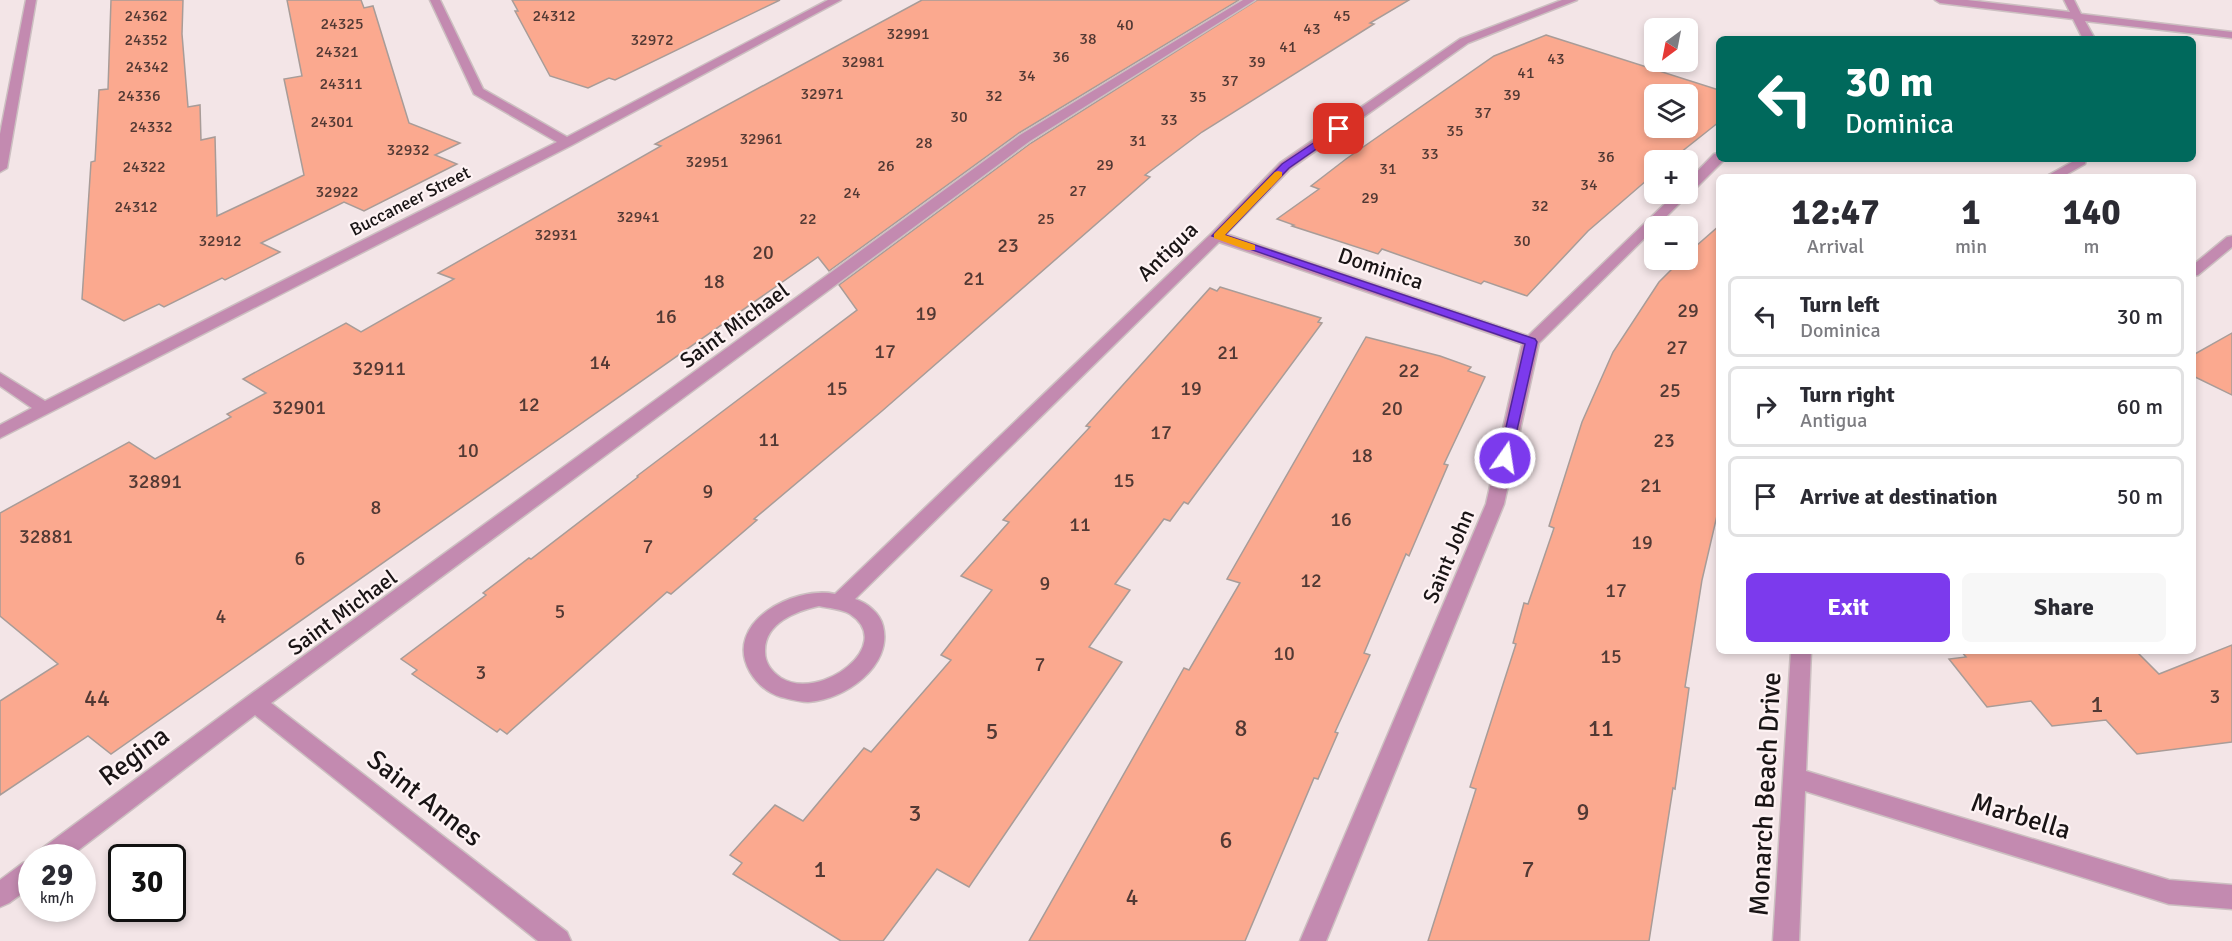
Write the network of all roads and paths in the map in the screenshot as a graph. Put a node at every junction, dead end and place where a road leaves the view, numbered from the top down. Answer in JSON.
{"nodes":[{"id":1,"x":31,"y":0,"type":"edge"},
{"id":2,"x":435,"y":0,"type":"edge"},
{"id":3,"x":836,"y":0,"type":"edge"},
{"id":4,"x":1250,"y":0,"type":"edge"},
{"id":5,"x":1572,"y":0,"type":"edge"},
{"id":6,"x":1940,"y":0,"type":"edge"},
{"id":7,"x":2069,"y":0,"type":"edge"},
{"id":8,"x":2079,"y":16,"type":"junction"},
{"id":9,"x":2232,"y":35,"type":"edge"},
{"id":10,"x":2088,"y":36,"type":"edge"},
{"id":11,"x":567,"y":142,"type":"junction"},
{"id":12,"x":1716,"y":160,"type":"edge"},
{"id":13,"x":2078,"y":162,"type":"edge"},
{"id":14,"x":0,"y":168,"type":"edge"},
{"id":15,"x":2058,"y":174,"type":"edge"},
{"id":16,"x":1698,"y":178,"type":"edge"},
{"id":17,"x":1672,"y":204,"type":"edge"},
{"id":18,"x":1217,"y":236,"type":"junction"},
{"id":19,"x":2232,"y":240,"type":"edge"},
{"id":20,"x":2196,"y":270,"type":"edge"},
{"id":21,"x":1531,"y":342,"type":"junction"},
{"id":22,"x":0,"y":378,"type":"edge"},
{"id":23,"x":44,"y":408,"type":"junction"},
{"id":24,"x":0,"y":432,"type":"edge"},
{"id":25,"x":841,"y":600,"type":"junction"},
{"id":26,"x":1802,"y":654,"type":"edge"},
{"id":27,"x":255,"y":703,"type":"junction"},
{"id":28,"x":1796,"y":778,"type":"junction"},
{"id":29,"x":68,"y":844,"type":"edge"},
{"id":30,"x":18,"y":882,"type":"edge"},
{"id":31,"x":0,"y":895,"type":"edge"},
{"id":32,"x":2232,"y":897,"type":"edge"},
{"id":33,"x":558,"y":941,"type":"edge"},
{"id":34,"x":1313,"y":941,"type":"edge"},
{"id":35,"x":1786,"y":941,"type":"edge"}],
"edges":[{"from":1,"to":14,"type":"street"},
{"from":2,"to":11,"type":"street"},
{"from":3,"to":11,"type":"street","name":"Buccaneer Street"},
{"from":4,"to":27,"type":"street","name":"Saint Michael"},
{"from":5,"to":18,"type":"street","name":"Antigua"},
{"from":6,"to":8,"type":"street"},
{"from":7,"to":8,"type":"street"},
{"from":8,"to":9,"type":"street"},
{"from":8,"to":10,"type":"street"},
{"from":11,"to":23,"type":"street","name":"Buccaneer Street"},
{"from":12,"to":16,"type":"street"},
{"from":13,"to":15,"type":"street"},
{"from":17,"to":21,"type":"street"},
{"from":18,"to":21,"type":"street","name":"Dominica"},
{"from":18,"to":25,"type":"street","name":"Antigua"},
{"from":19,"to":20,"type":"street"},
{"from":21,"to":34,"type":"street","name":"Saint John"},
{"from":22,"to":23,"type":"street"},
{"from":23,"to":24,"type":"street","name":"Buccaneer Street"},
{"from":25,"to":25,"type":"street"},
{"from":26,"to":28,"type":"street","name":"Monarch Beach Drive"},
{"from":27,"to":29,"type":"street","name":"Regina"},
{"from":27,"to":33,"type":"street","name":"Saint Annes"},
{"from":28,"to":32,"type":"street","name":"Marbella"},
{"from":28,"to":35,"type":"street","name":"Monarch Beach Drive"},
{"from":30,"to":31,"type":"street"}]}
